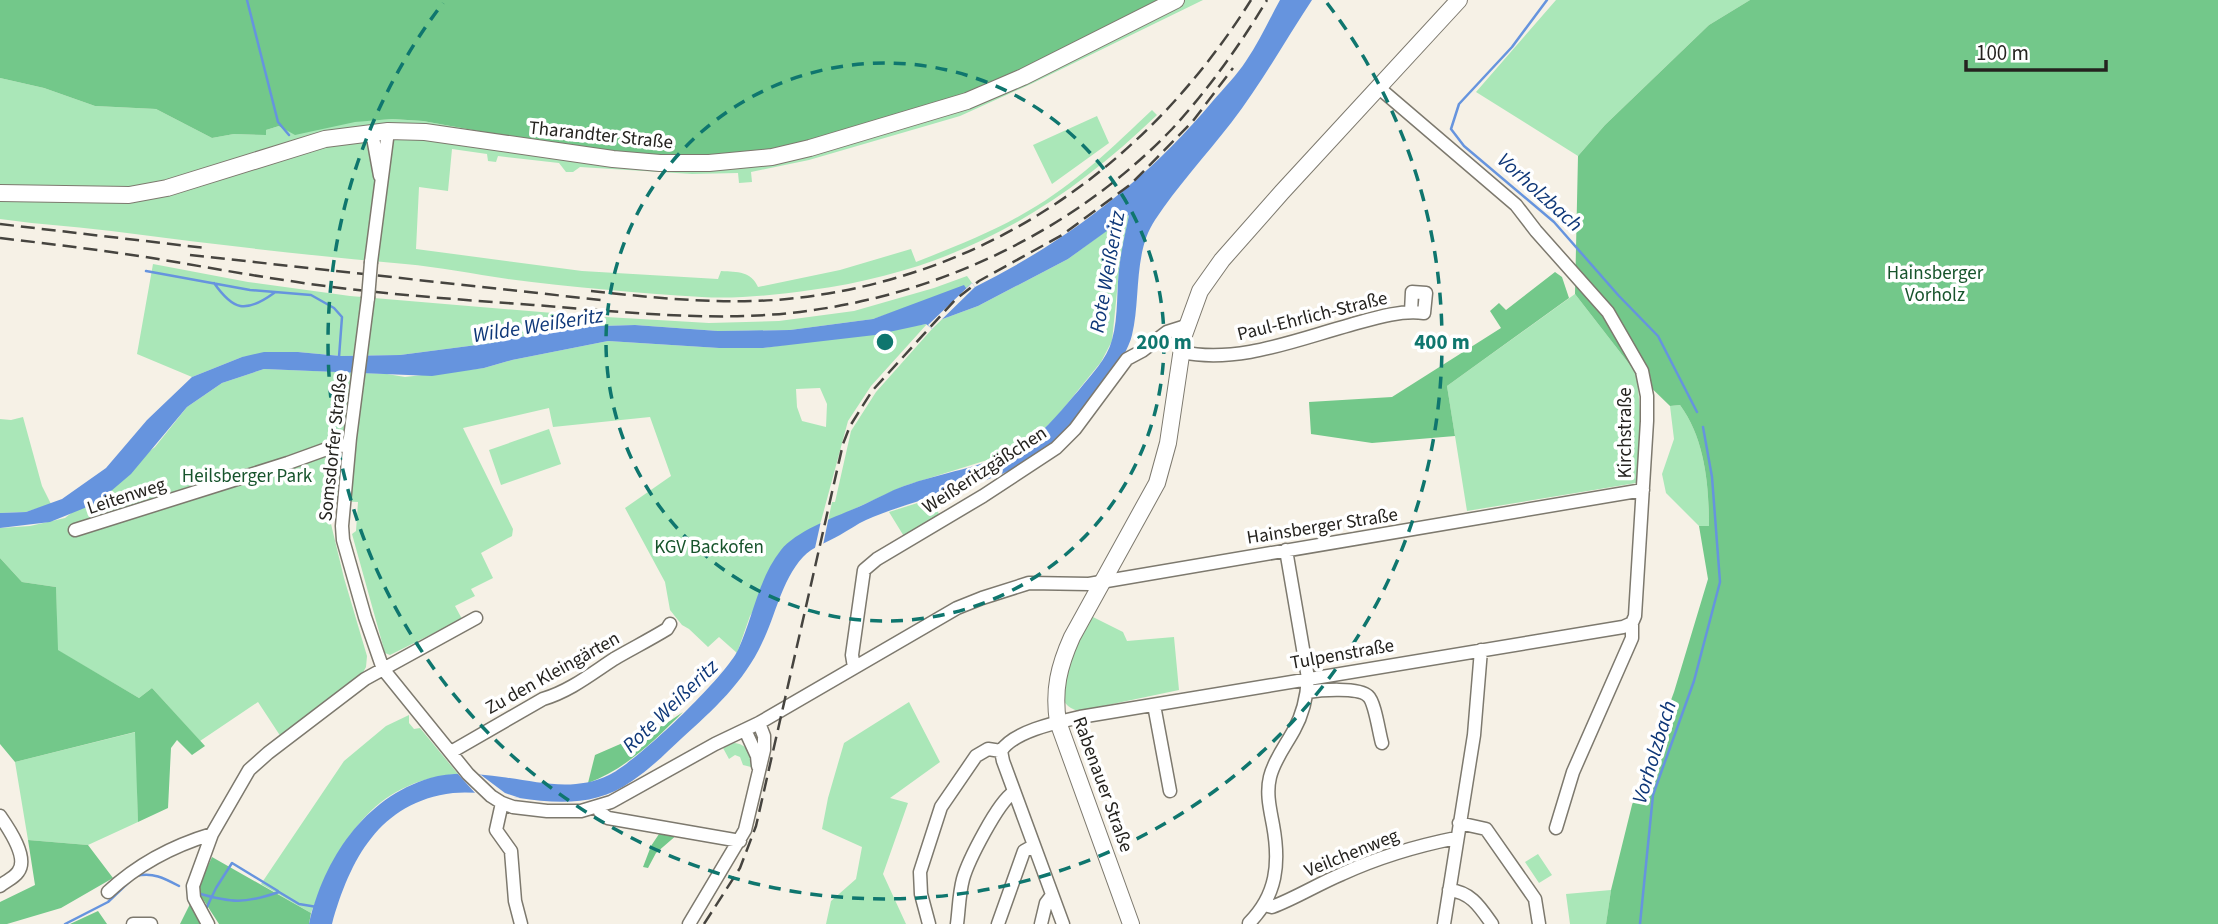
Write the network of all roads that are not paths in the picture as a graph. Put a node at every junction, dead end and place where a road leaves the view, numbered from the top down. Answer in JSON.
{"nodes":[{"id":1,"x":1176,"y":0,"type":"edge"},
{"id":2,"x":1459,"y":0,"type":"edge"},
{"id":3,"x":1378,"y":87,"type":"junction"},
{"id":4,"x":380,"y":131,"type":"junction"},
{"id":5,"x":0,"y":192,"type":"edge"},
{"id":6,"x":1411,"y":312,"type":"dead end"},
{"id":7,"x":1186,"y":326,"type":"junction"},
{"id":8,"x":1181,"y":352,"type":"junction"},
{"id":9,"x":349,"y":445,"type":"junction"},
{"id":10,"x":1643,"y":491,"type":"junction"},
{"id":11,"x":75,"y":530,"type":"dead end"},
{"id":12,"x":1286,"y":550,"type":"junction"},
{"id":13,"x":1103,"y":582,"type":"junction"},
{"id":14,"x":476,"y":618,"type":"dead end"},
{"id":15,"x":1632,"y":623,"type":"junction"},
{"id":16,"x":670,"y":624,"type":"dead end"},
{"id":17,"x":1481,"y":650,"type":"junction"},
{"id":18,"x":854,"y":667,"type":"junction"},
{"id":19,"x":383,"y":669,"type":"junction"},
{"id":20,"x":1308,"y":678,"type":"junction"},
{"id":21,"x":1307,"y":692,"type":"junction"},
{"id":22,"x":1154,"y":705,"type":"junction"},
{"id":23,"x":1058,"y":722,"type":"junction"},
{"id":24,"x":759,"y":723,"type":"junction"},
{"id":25,"x":745,"y":730,"type":"junction"},
{"id":26,"x":1382,"y":743,"type":"dead end"},
{"id":27,"x":1001,"y":751,"type":"junction"},
{"id":28,"x":451,"y":752,"type":"junction"},
{"id":29,"x":759,"y":770,"type":"junction"},
{"id":30,"x":1170,"y":791,"type":"dead end"},
{"id":31,"x":1013,"y":793,"type":"junction"},
{"id":32,"x":497,"y":800,"type":"junction"},
{"id":33,"x":599,"y":807,"type":"junction"},
{"id":34,"x":0,"y":816,"type":"edge"},
{"id":35,"x":1458,"y":823,"type":"junction"},
{"id":36,"x":1556,"y":828,"type":"dead end"},
{"id":37,"x":212,"y":834,"type":"junction"},
{"id":38,"x":1456,"y":838,"type":"junction"},
{"id":39,"x":740,"y":841,"type":"junction"},
{"id":40,"x":1033,"y":846,"type":"junction"},
{"id":41,"x":0,"y":886,"type":"edge"},
{"id":42,"x":1449,"y":891,"type":"junction"},
{"id":43,"x":108,"y":892,"type":"dead end"},
{"id":44,"x":1052,"y":895,"type":"junction"},
{"id":45,"x":1267,"y":901,"type":"junction"},
{"id":46,"x":205,"y":920,"type":"edge"},
{"id":47,"x":1249,"y":923,"type":"edge"},
{"id":48,"x":133,"y":924,"type":"edge"},
{"id":49,"x":151,"y":924,"type":"edge"},
{"id":50,"x":521,"y":924,"type":"edge"},
{"id":51,"x":689,"y":924,"type":"edge"},
{"id":52,"x":929,"y":924,"type":"edge"},
{"id":53,"x":957,"y":924,"type":"edge"},
{"id":54,"x":998,"y":924,"type":"edge"},
{"id":55,"x":1041,"y":924,"type":"edge"},
{"id":56,"x":1063,"y":924,"type":"edge"},
{"id":57,"x":1132,"y":924,"type":"edge"},
{"id":58,"x":1444,"y":924,"type":"edge"},
{"id":59,"x":1492,"y":924,"type":"edge"},
{"id":60,"x":1539,"y":924,"type":"edge"}],
"edges":[{"from":1,"to":4,"type":"main road","name":"Tharandter Straße"},
{"from":2,"to":3,"type":"main road","name":"Rabenauer Straße"},
{"from":3,"to":7,"type":"main road","name":"Rabenauer Straße"},
{"from":3,"to":10,"type":"street","name":"Kirchstraße"},
{"from":4,"to":5,"type":"main road","name":"Tharandter Straße"},
{"from":4,"to":9,"type":"street","name":"Somsdorfer Straße","bridge":true},
{"from":6,"to":8,"type":"street","name":"Paul-Ehrlich-Straße"},
{"from":7,"to":8,"type":"main road","name":"Rabenauer Straße"},
{"from":7,"to":18,"type":"street","name":"Weißeritzgäßchen"},
{"from":8,"to":13,"type":"main road","name":"Rabenauer Straße"},
{"from":9,"to":11,"type":"street","name":"Leitenweg"},
{"from":9,"to":19,"type":"street","name":"Somsdorfer Straße"},
{"from":10,"to":12,"type":"street","name":"Hainsberger Straße"},
{"from":10,"to":15,"type":"street","name":"Kirchstraße"},
{"from":12,"to":13,"type":"street","name":"Hainsberger Straße"},
{"from":12,"to":20,"type":"street"},
{"from":13,"to":18,"type":"street","name":"Hainsberger Straße"},
{"from":13,"to":23,"type":"main road","name":"Rabenauer Straße"},
{"from":14,"to":19,"type":"street"},
{"from":15,"to":17,"type":"street","name":"Tulpenstraße"},
{"from":15,"to":36,"type":"street","name":"Kirchstraße"},
{"from":16,"to":28,"type":"street","name":"Zu den Kleingärten"},
{"from":17,"to":20,"type":"street","name":"Tulpenstraße"},
{"from":17,"to":35,"type":"street"},
{"from":18,"to":24,"type":"street","name":"Hainsberger Straße"},
{"from":19,"to":28,"type":"street"},
{"from":19,"to":37,"type":"street"},
{"from":20,"to":21,"type":"street"},
{"from":20,"to":22,"type":"street","name":"Tulpenstraße"},
{"from":21,"to":26,"type":"street"},
{"from":21,"to":45,"type":"street"},
{"from":22,"to":23,"type":"street","name":"Tulpenstraße"},
{"from":22,"to":30,"type":"street"},
{"from":23,"to":27,"type":"street","name":"Tulpenstraße"},
{"from":23,"to":57,"type":"main road","name":"Rabenauer Straße"},
{"from":24,"to":25,"type":"street"},
{"from":24,"to":29,"type":"street"},
{"from":25,"to":29,"type":"street"},
{"from":25,"to":33,"type":"street"},
{"from":27,"to":31,"type":"street"},
{"from":27,"to":52,"type":"street","name":"Tulpenstraße"},
{"from":28,"to":32,"type":"street"},
{"from":29,"to":39,"type":"street"},
{"from":31,"to":40,"type":"street"},
{"from":31,"to":53,"type":"street"},
{"from":32,"to":33,"type":"street"},
{"from":32,"to":50,"type":"street"},
{"from":33,"to":39,"type":"street"},
{"from":34,"to":41,"type":"street"},
{"from":35,"to":38,"type":"street"},
{"from":35,"to":60,"type":"street"},
{"from":37,"to":43,"type":"street"},
{"from":37,"to":46,"type":"street"},
{"from":38,"to":42,"type":"street"},
{"from":38,"to":45,"type":"street","name":"Veilchenweg"},
{"from":39,"to":51,"type":"street"},
{"from":40,"to":44,"type":"street"},
{"from":40,"to":54,"type":"street"},
{"from":42,"to":58,"type":"street"},
{"from":42,"to":59,"type":"street"},
{"from":44,"to":55,"type":"street"},
{"from":44,"to":56,"type":"street"},
{"from":45,"to":47,"type":"street"},
{"from":48,"to":49,"type":"street"}]}
